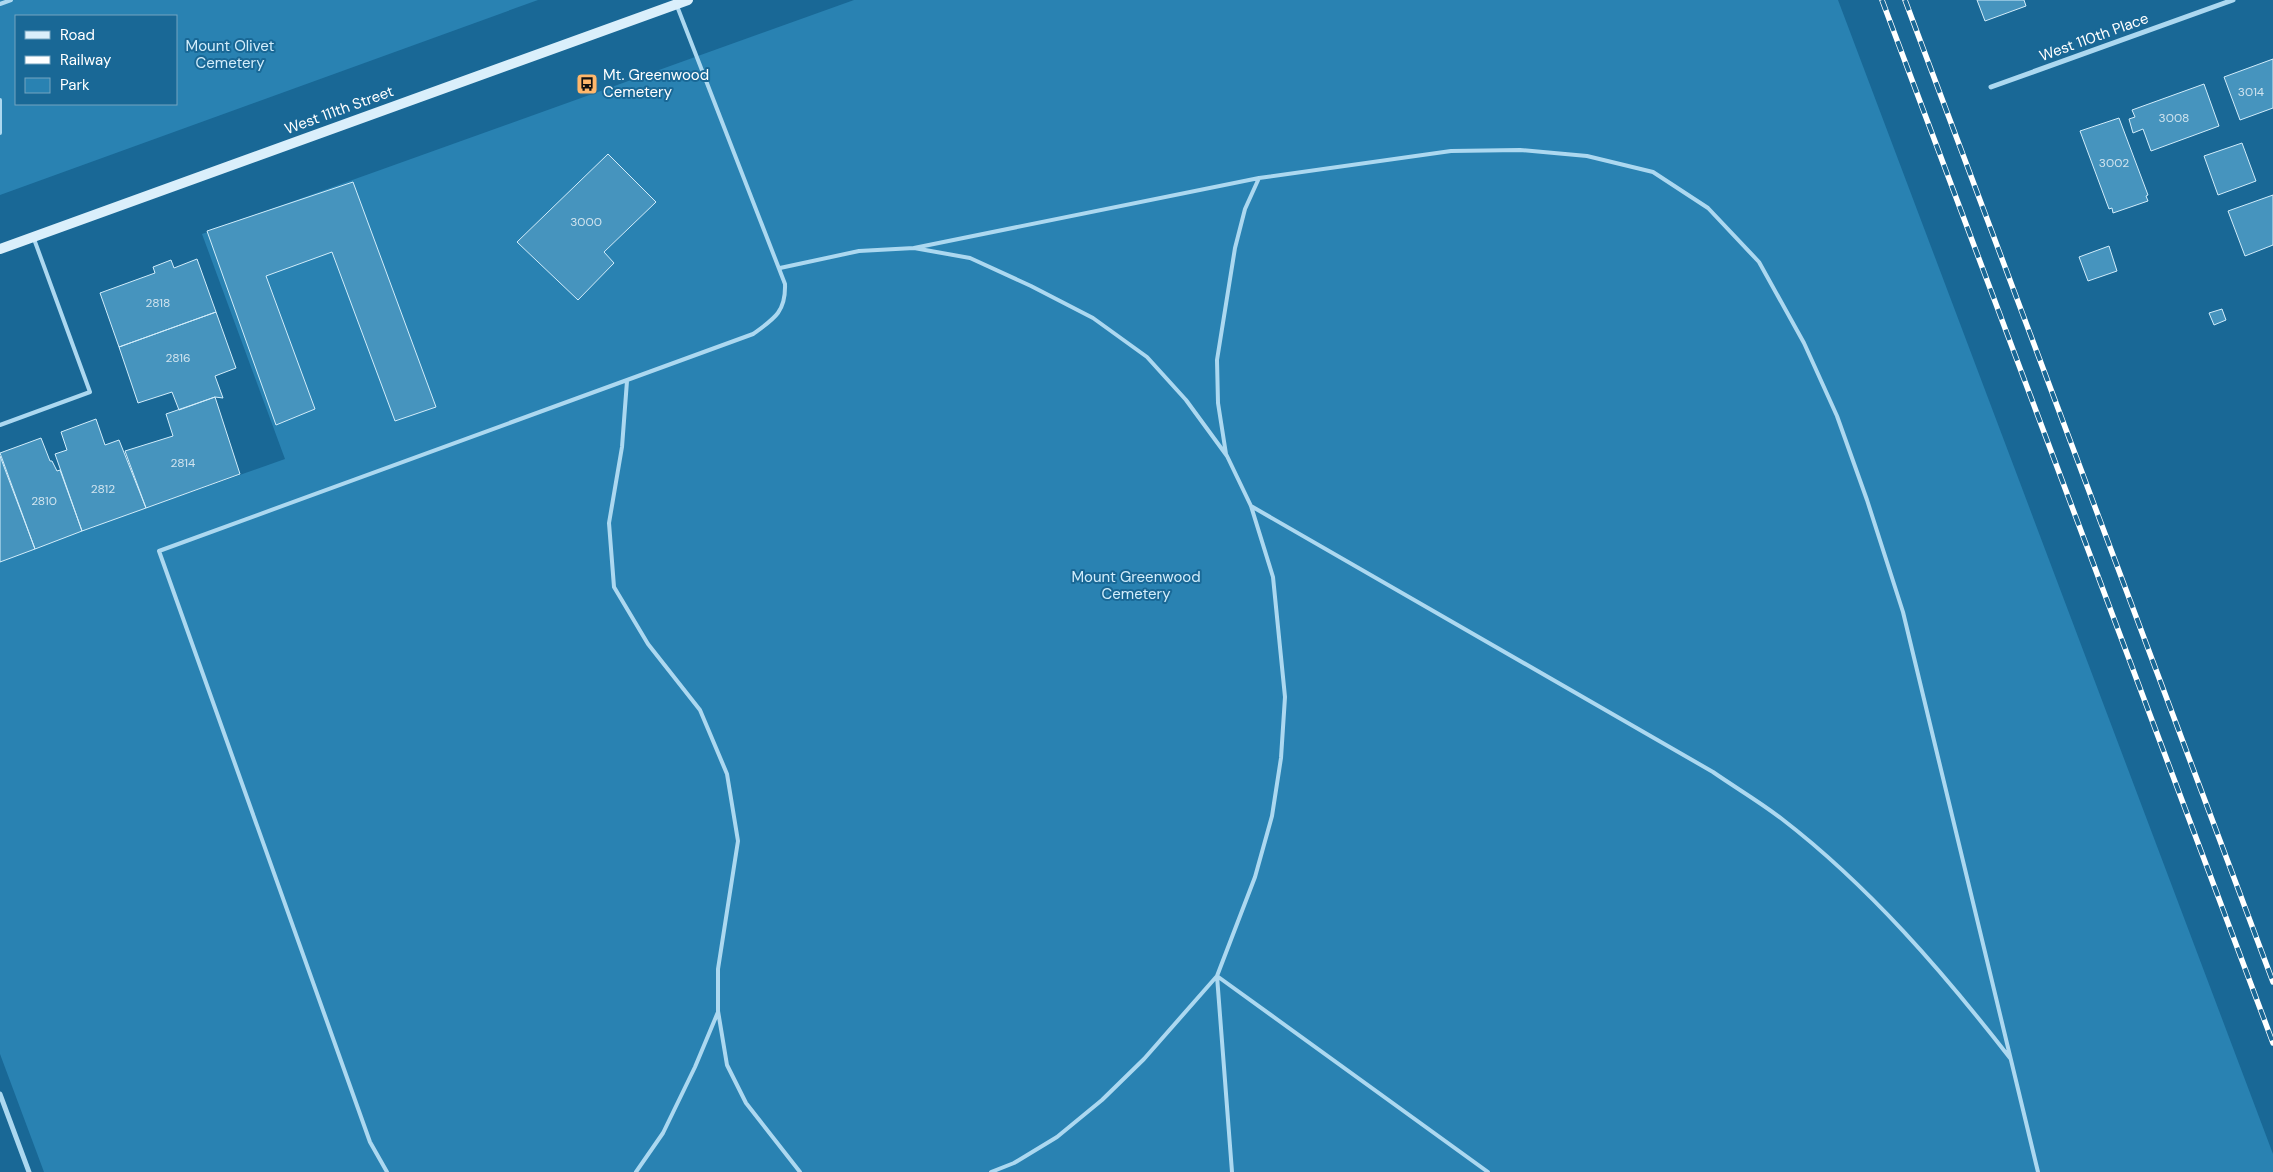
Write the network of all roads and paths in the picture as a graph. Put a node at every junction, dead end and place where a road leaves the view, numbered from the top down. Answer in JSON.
{"nodes":[{"id":1,"x":12,"y":0,"type":"edge"},
{"id":2,"x":688,"y":0,"type":"edge"},
{"id":3,"x":2233,"y":0,"type":"edge"},
{"id":4,"x":676,"y":2,"type":"edge"},
{"id":5,"x":0,"y":4,"type":"edge"},
{"id":6,"x":1991,"y":87,"type":"dead end"},
{"id":7,"x":0,"y":100,"type":"edge"},
{"id":8,"x":0,"y":133,"type":"edge"},
{"id":9,"x":1259,"y":178,"type":"junction"},
{"id":10,"x":33,"y":237,"type":"junction"},
{"id":11,"x":914,"y":248,"type":"junction"},
{"id":12,"x":0,"y":249,"type":"edge"},
{"id":13,"x":780,"y":268,"type":"junction"},
{"id":14,"x":627,"y":381,"type":"junction"},
{"id":15,"x":0,"y":425,"type":"edge"},
{"id":16,"x":1227,"y":456,"type":"junction"},
{"id":17,"x":1252,"y":506,"type":"junction"},
{"id":18,"x":1217,"y":976,"type":"junction"},
{"id":19,"x":718,"y":1011,"type":"junction"},
{"id":20,"x":2012,"y":1060,"type":"junction"},
{"id":21,"x":0,"y":1094,"type":"edge"},
{"id":22,"x":29,"y":1172,"type":"edge"},
{"id":23,"x":387,"y":1172,"type":"edge"},
{"id":24,"x":636,"y":1172,"type":"edge"},
{"id":25,"x":800,"y":1172,"type":"edge"},
{"id":26,"x":991,"y":1172,"type":"edge"},
{"id":27,"x":1232,"y":1172,"type":"edge"},
{"id":28,"x":1488,"y":1172,"type":"edge"},
{"id":29,"x":2038,"y":1172,"type":"edge"}],
"edges":[{"from":1,"to":5,"type":"lane"},
{"from":2,"to":4,"type":"main road","name":"West 111th Street"},
{"from":3,"to":6,"type":"street","name":"West 110th Place"},
{"from":4,"to":10,"type":"main road","name":"West 111th Street"},
{"from":4,"to":13,"type":"lane"},
{"from":7,"to":8,"type":"lane"},
{"from":9,"to":11,"type":"lane"},
{"from":9,"to":16,"type":"lane"},
{"from":9,"to":20,"type":"lane"},
{"from":10,"to":12,"type":"main road","name":"West 111th Street"},
{"from":10,"to":15,"type":"lane"},
{"from":11,"to":13,"type":"lane"},
{"from":11,"to":16,"type":"lane"},
{"from":13,"to":14,"type":"lane"},
{"from":14,"to":19,"type":"lane"},
{"from":14,"to":23,"type":"lane"},
{"from":16,"to":17,"type":"lane"},
{"from":17,"to":18,"type":"lane"},
{"from":17,"to":20,"type":"lane"},
{"from":18,"to":26,"type":"lane"},
{"from":18,"to":27,"type":"lane"},
{"from":18,"to":28,"type":"lane"},
{"from":19,"to":24,"type":"lane"},
{"from":19,"to":25,"type":"lane"},
{"from":20,"to":29,"type":"lane"},
{"from":21,"to":22,"type":"street"}]}
